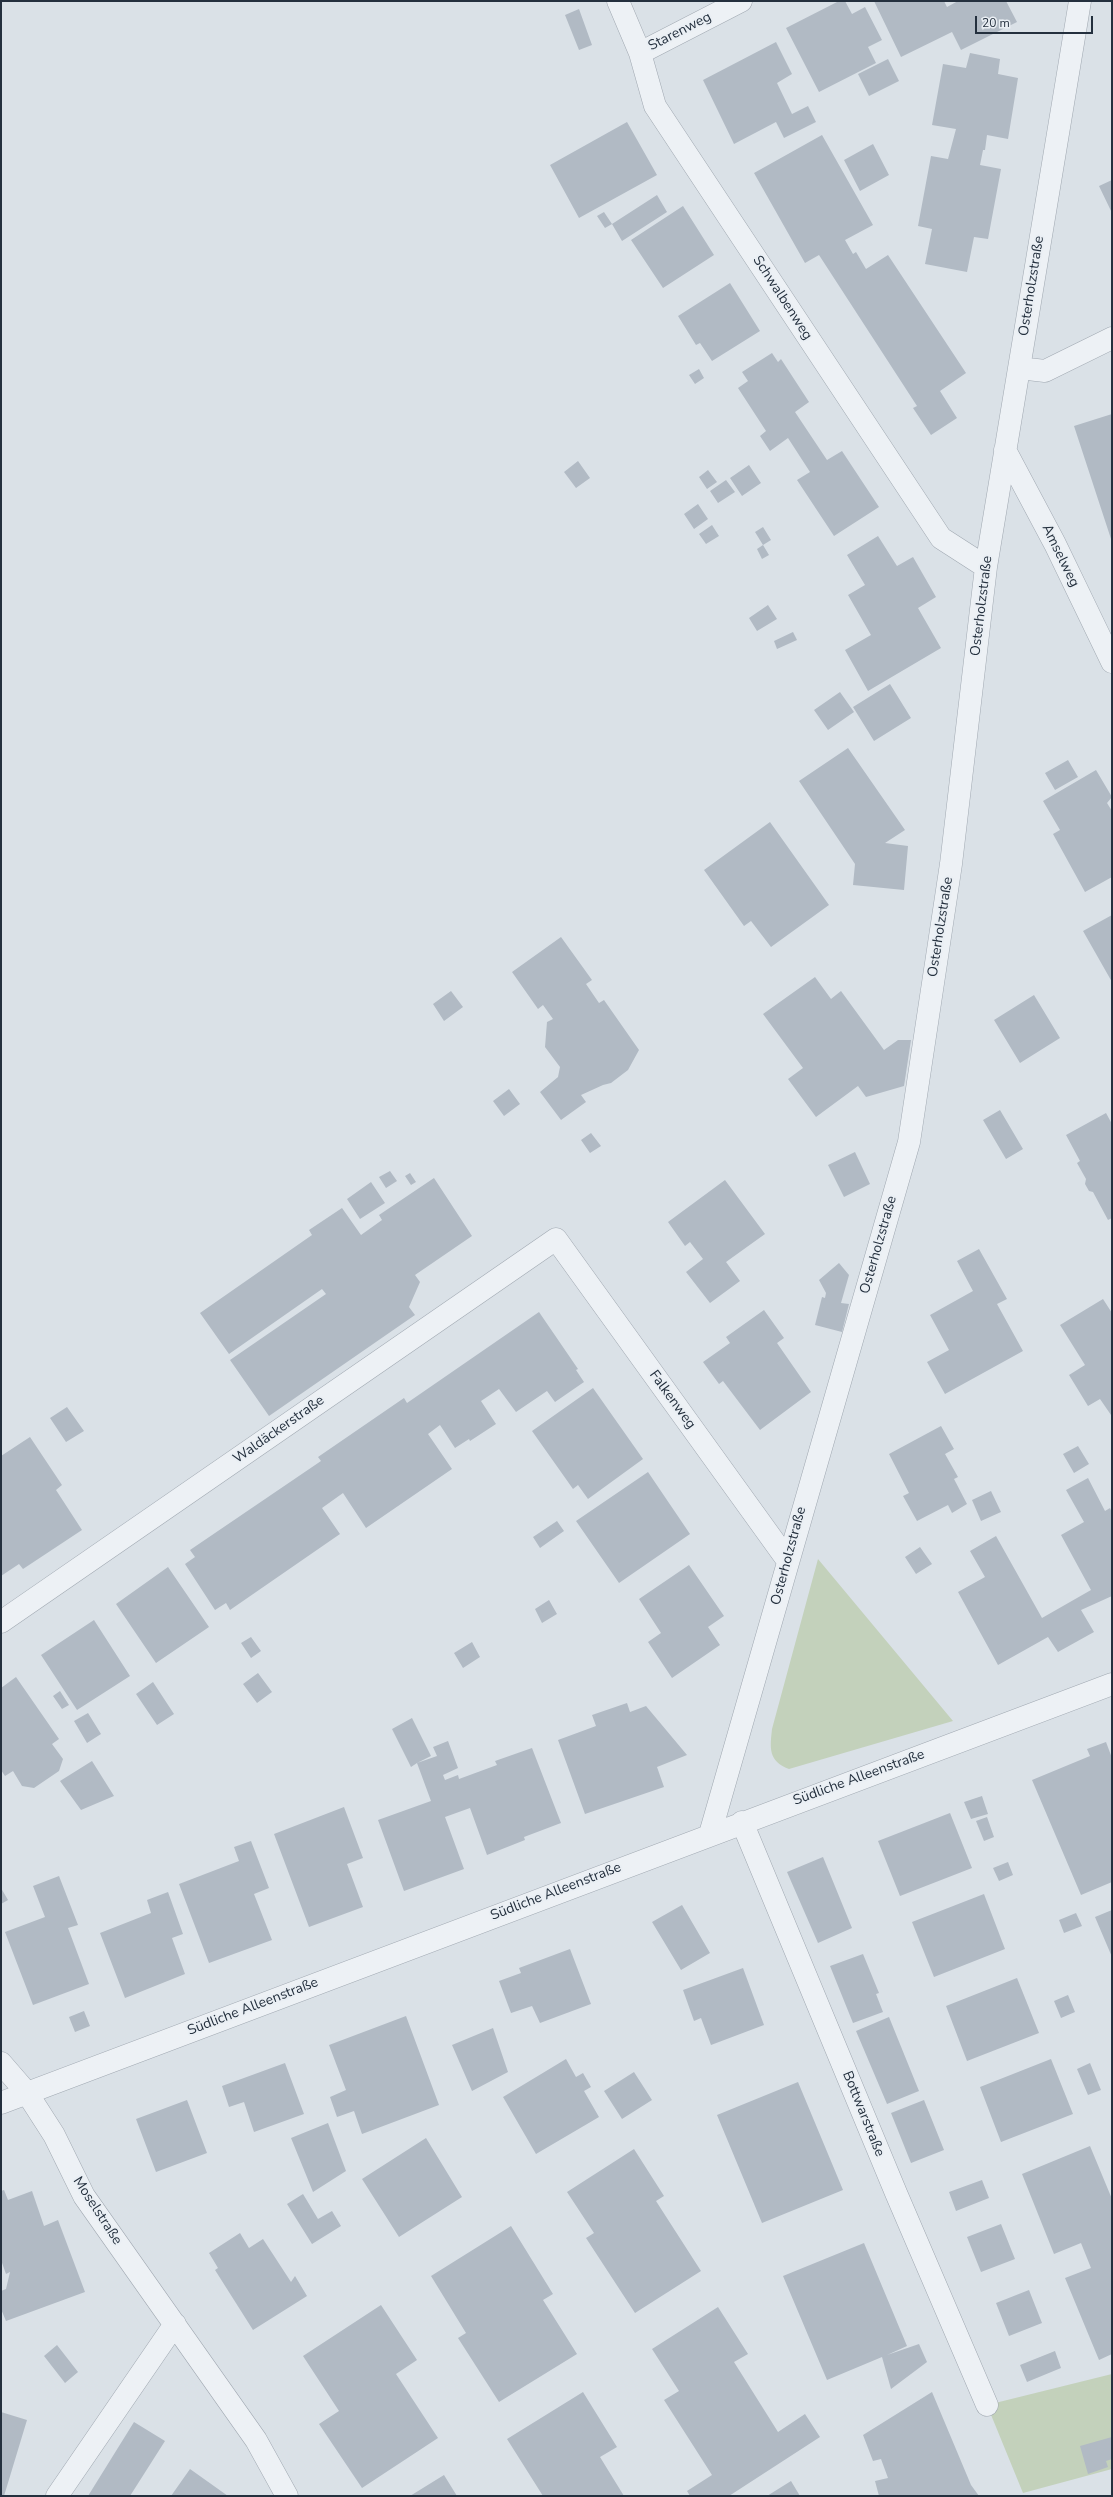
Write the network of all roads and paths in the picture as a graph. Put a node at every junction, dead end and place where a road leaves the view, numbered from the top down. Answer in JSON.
{"nodes":[{"id":1,"x":618,"y":1,"type":"edge"},
{"id":2,"x":741,"y":1,"type":"edge"},
{"id":3,"x":1080,"y":1,"type":"edge"},
{"id":4,"x":640,"y":53,"type":"junction"},
{"id":5,"x":1112,"y":338,"type":"edge"},
{"id":6,"x":1019,"y":368,"type":"junction"},
{"id":7,"x":1005,"y":450,"type":"junction"},
{"id":8,"x":986,"y":567,"type":"junction"},
{"id":9,"x":1112,"y":662,"type":"edge"},
{"id":10,"x":556,"y":1238,"type":"joint"},
{"id":11,"x":788,"y":1562,"type":"junction"},
{"id":12,"x":1,"y":1622,"type":"edge"},
{"id":13,"x":1111,"y":1685,"type":"edge"},
{"id":14,"x":742,"y":1822,"type":"junction"},
{"id":15,"x":710,"y":1834,"type":"junction"},
{"id":16,"x":1,"y":2063,"type":"edge"},
{"id":17,"x":28,"y":2093,"type":"junction"},
{"id":18,"x":1,"y":2103,"type":"edge"},
{"id":19,"x":175,"y":2324,"type":"junction"},
{"id":20,"x":987,"y":2405,"type":"dead end"},
{"id":21,"x":57,"y":2496,"type":"edge"},
{"id":22,"x":287,"y":2496,"type":"edge"}],
"edges":[{"from":1,"to":4,"type":"street","name":"Schwalbenweg"},
{"from":2,"to":4,"type":"street","name":"Starenweg"},
{"from":3,"to":6,"type":"street","name":"Osterholzstraße"},
{"from":4,"to":8,"type":"street","name":"Schwalbenweg"},
{"from":5,"to":6,"type":"street"},
{"from":6,"to":7,"type":"street","name":"Osterholzstraße"},
{"from":7,"to":8,"type":"street","name":"Osterholzstraße"},
{"from":7,"to":9,"type":"street","name":"Amselweg"},
{"from":8,"to":11,"type":"street","name":"Osterholzstraße"},
{"from":10,"to":11,"type":"street","name":"Falkenweg"},
{"from":10,"to":12,"type":"street","name":"Waldäckerstraße"},
{"from":11,"to":15,"type":"street","name":"Osterholzstraße"},
{"from":13,"to":14,"type":"street","name":"Südliche Alleenstraße"},
{"from":14,"to":15,"type":"street","name":"Südliche Alleenstraße"},
{"from":14,"to":20,"type":"street","name":"Bottwarstraße"},
{"from":15,"to":17,"type":"street","name":"Südliche Alleenstraße"},
{"from":16,"to":17,"type":"street","name":"Moselstraße"},
{"from":17,"to":18,"type":"street","name":"Südliche Alleenstraße"},
{"from":17,"to":19,"type":"street","name":"Moselstraße"},
{"from":19,"to":21,"type":"street"},
{"from":19,"to":22,"type":"street","name":"Moselstraße"}]}
